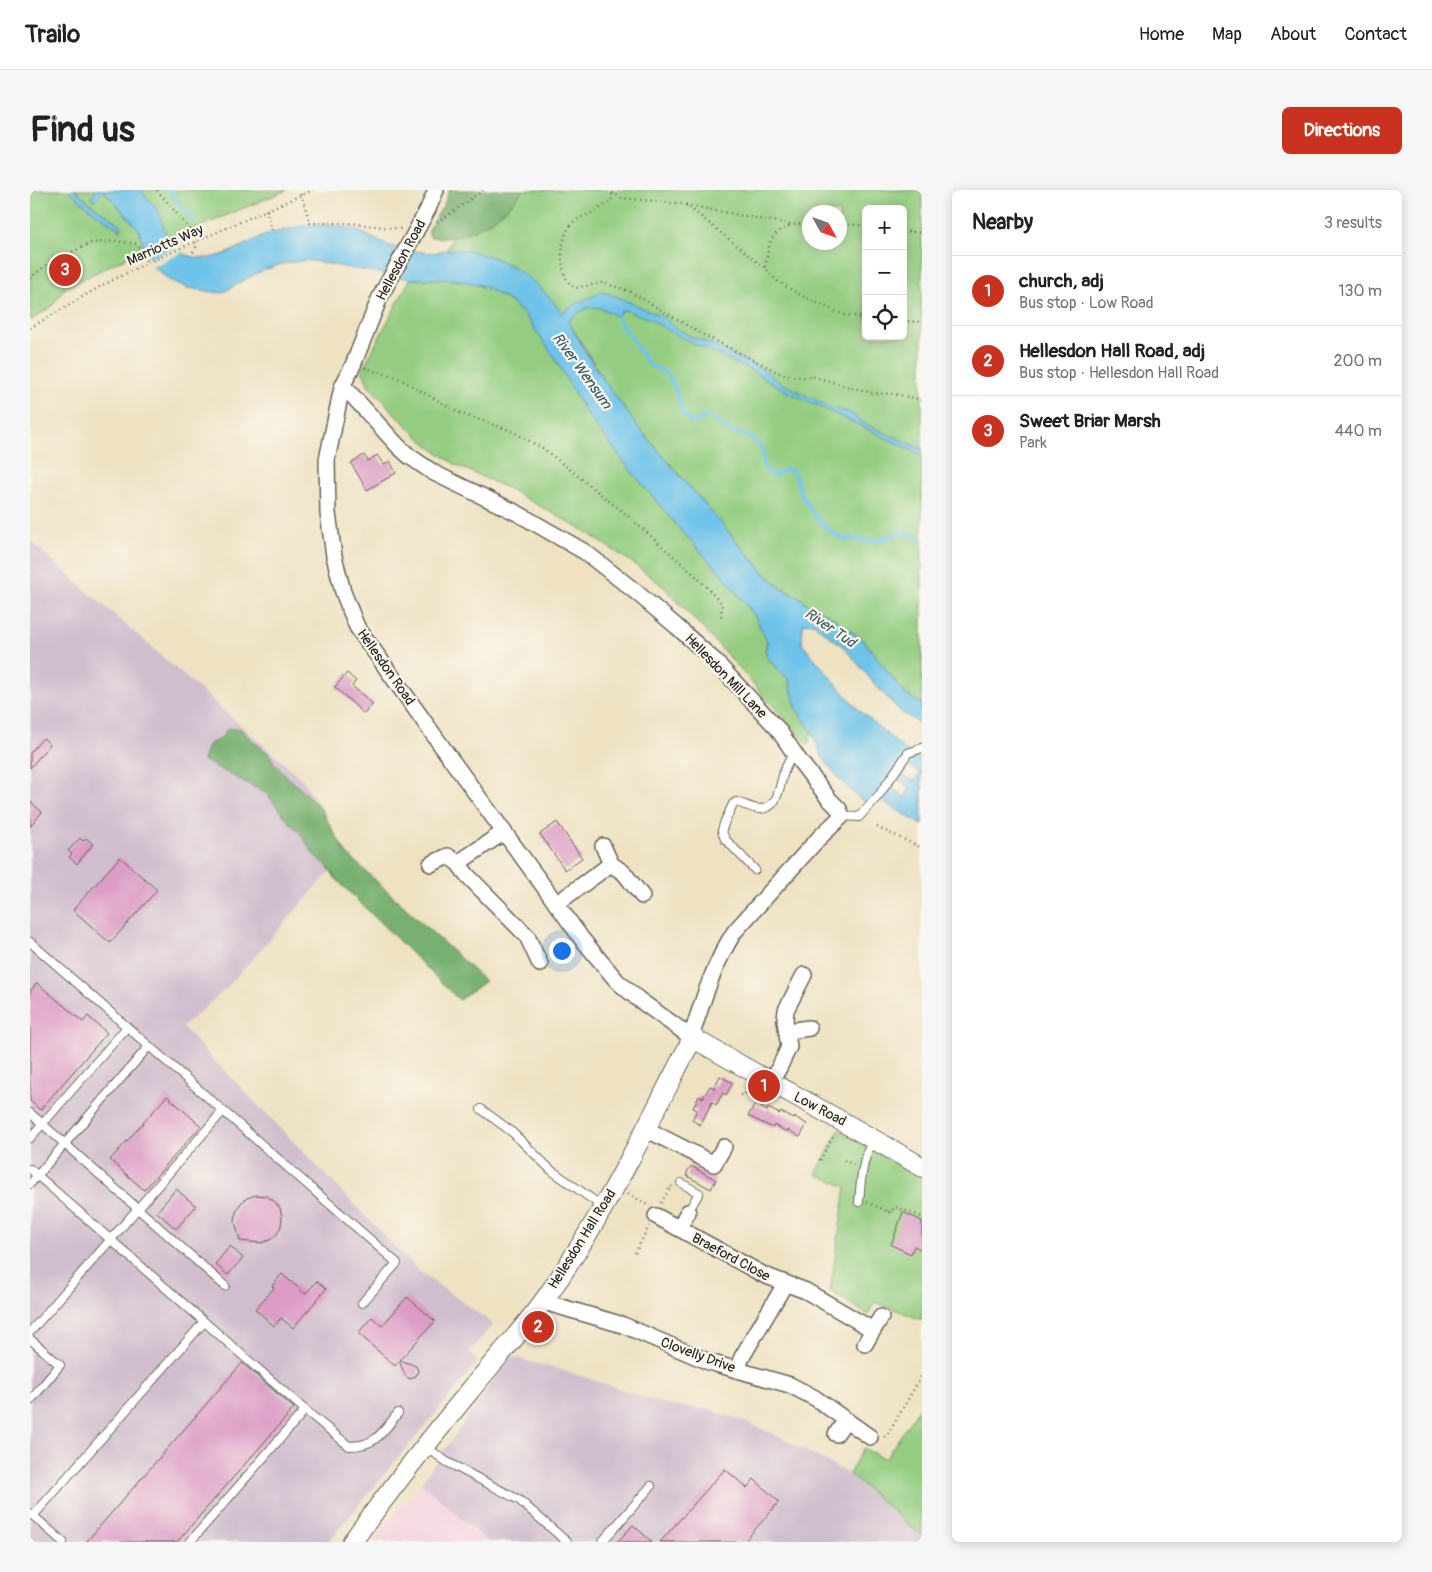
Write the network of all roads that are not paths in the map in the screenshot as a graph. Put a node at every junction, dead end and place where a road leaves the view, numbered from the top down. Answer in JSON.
{"nodes":[{"id":1,"x":436,"y":190,"type":"edge"},
{"id":2,"x":345,"y":381,"type":"junction"},
{"id":3,"x":922,"y":748,"type":"edge"},
{"id":4,"x":794,"y":752,"type":"junction"},
{"id":5,"x":842,"y":816,"type":"junction"},
{"id":6,"x":504,"y":832,"type":"junction"},
{"id":7,"x":603,"y":846,"type":"dead end"},
{"id":8,"x":450,"y":854,"type":"junction"},
{"id":9,"x":431,"y":864,"type":"dead end"},
{"id":10,"x":611,"y":864,"type":"junction"},
{"id":11,"x":755,"y":870,"type":"dead end"},
{"id":12,"x":642,"y":896,"type":"dead end"},
{"id":13,"x":556,"y":904,"type":"junction"},
{"id":14,"x":30,"y":942,"type":"edge"},
{"id":15,"x":540,"y":964,"type":"dead end"},
{"id":16,"x":804,"y":975,"type":"dead end"},
{"id":17,"x":127,"y":1028,"type":"junction"},
{"id":18,"x":809,"y":1028,"type":"dead end"},
{"id":19,"x":788,"y":1031,"type":"junction"},
{"id":20,"x":691,"y":1037,"type":"junction"},
{"id":21,"x":149,"y":1046,"type":"junction"},
{"id":22,"x":770,"y":1083,"type":"junction"},
{"id":23,"x":481,"y":1109,"type":"dead end"},
{"id":24,"x":224,"y":1111,"type":"junction"},
{"id":25,"x":30,"y":1114,"type":"edge"},
{"id":26,"x":42,"y":1124,"type":"junction"},
{"id":27,"x":646,"y":1129,"type":"junction"},
{"id":28,"x":30,"y":1138,"type":"edge"},
{"id":29,"x":873,"y":1139,"type":"junction"},
{"id":30,"x":65,"y":1144,"type":"junction"},
{"id":31,"x":724,"y":1148,"type":"dead end"},
{"id":32,"x":922,"y":1167,"type":"edge"},
{"id":33,"x":30,"y":1169,"type":"edge"},
{"id":34,"x":37,"y":1175,"type":"junction"},
{"id":35,"x":681,"y":1183,"type":"dead end"},
{"id":36,"x":30,"y":1184,"type":"edge"},
{"id":37,"x":859,"y":1200,"type":"road end"},
{"id":38,"x":603,"y":1207,"type":"junction"},
{"id":39,"x":139,"y":1209,"type":"junction"},
{"id":40,"x":688,"y":1212,"type":"joint"},
{"id":41,"x":657,"y":1213,"type":"road end"},
{"id":42,"x":679,"y":1228,"type":"junction"},
{"id":43,"x":110,"y":1240,"type":"junction"},
{"id":44,"x":785,"y":1284,"type":"junction"},
{"id":45,"x":225,"y":1286,"type":"dead end"},
{"id":46,"x":544,"y":1300,"type":"junction"},
{"id":47,"x":362,"y":1303,"type":"dead end"},
{"id":48,"x":204,"y":1322,"type":"junction"},
{"id":49,"x":30,"y":1332,"type":"edge"},
{"id":50,"x":30,"y":1339,"type":"edge"},
{"id":51,"x":865,"y":1344,"type":"dead end"},
{"id":52,"x":737,"y":1370,"type":"junction"},
{"id":53,"x":30,"y":1401,"type":"edge"},
{"id":54,"x":305,"y":1410,"type":"junction"},
{"id":55,"x":398,"y":1413,"type":"dead end"},
{"id":56,"x":846,"y":1420,"type":"junction"},
{"id":57,"x":836,"y":1434,"type":"dead end"},
{"id":58,"x":870,"y":1437,"type":"road end"},
{"id":59,"x":424,"y":1446,"type":"junction"},
{"id":60,"x":651,"y":1486,"type":"dead end"},
{"id":61,"x":32,"y":1515,"type":"edge"},
{"id":62,"x":63,"y":1542,"type":"edge"},
{"id":63,"x":190,"y":1542,"type":"edge"},
{"id":64,"x":352,"y":1542,"type":"edge"},
{"id":65,"x":567,"y":1542,"type":"edge"},
{"id":66,"x":602,"y":1542,"type":"edge"}],
"edges":[{"from":1,"to":2,"type":"street","name":"Hellesdon Road"},
{"from":2,"to":4,"type":"street","name":"Hellesdon Mill Lane"},
{"from":2,"to":6,"type":"street","name":"Hellesdon Road"},
{"from":3,"to":5,"type":"lane"},
{"from":4,"to":5,"type":"street","name":"Hellesdon Mill Lane"},
{"from":4,"to":11,"type":"lane"},
{"from":5,"to":20,"type":"street"},
{"from":6,"to":8,"type":"street"},
{"from":6,"to":13,"type":"street","name":"Hellesdon Road"},
{"from":7,"to":10,"type":"street"},
{"from":8,"to":9,"type":"street"},
{"from":8,"to":15,"type":"street"},
{"from":10,"to":12,"type":"street"},
{"from":10,"to":13,"type":"street"},
{"from":13,"to":20,"type":"street","name":"Hellesdon Road"},
{"from":14,"to":17,"type":"lane"},
{"from":16,"to":19,"type":"street"},
{"from":17,"to":21,"type":"lane"},
{"from":17,"to":26,"type":"lane"},
{"from":18,"to":19,"type":"street"},
{"from":19,"to":22,"type":"street"},
{"from":20,"to":22,"type":"street","name":"Low Road"},
{"from":20,"to":27,"type":"street","name":"Hellesdon Hall Road"},
{"from":21,"to":24,"type":"lane"},
{"from":21,"to":30,"type":"lane"},
{"from":22,"to":29,"type":"street","name":"Low Road"},
{"from":23,"to":38,"type":"lane"},
{"from":24,"to":39,"type":"lane"},
{"from":24,"to":47,"type":"lane"},
{"from":25,"to":26,"type":"lane"},
{"from":26,"to":28,"type":"lane"},
{"from":26,"to":30,"type":"lane"},
{"from":27,"to":31,"type":"street"},
{"from":27,"to":38,"type":"street","name":"Hellesdon Hall Road"},
{"from":29,"to":32,"type":"street","name":"Low Road"},
{"from":29,"to":37,"type":"lane"},
{"from":30,"to":34,"type":"lane"},
{"from":30,"to":39,"type":"lane"},
{"from":33,"to":34,"type":"lane"},
{"from":34,"to":36,"type":"lane"},
{"from":34,"to":43,"type":"lane"},
{"from":35,"to":40,"type":"lane"},
{"from":38,"to":46,"type":"street","name":"Hellesdon Hall Road"},
{"from":39,"to":43,"type":"lane"},
{"from":39,"to":45,"type":"lane"},
{"from":40,"to":42,"type":"street","name":"Braeford Close"},
{"from":41,"to":42,"type":"street","name":"Braeford Close"},
{"from":42,"to":44,"type":"street","name":"Braeford Close"},
{"from":43,"to":48,"type":"lane"},
{"from":43,"to":49,"type":"lane"},
{"from":44,"to":51,"type":"street","name":"Braeford Close"},
{"from":44,"to":52,"type":"street","name":"Braeford Close"},
{"from":46,"to":52,"type":"street","name":"Clovelly Drive"},
{"from":46,"to":59,"type":"street","name":"Hellesdon Hall Road"},
{"from":48,"to":54,"type":"lane"},
{"from":48,"to":61,"type":"lane"},
{"from":50,"to":53,"type":"lane"},
{"from":52,"to":56,"type":"street","name":"Clovelly Drive"},
{"from":54,"to":55,"type":"lane"},
{"from":54,"to":63,"type":"lane"},
{"from":56,"to":57,"type":"street"},
{"from":56,"to":58,"type":"street","name":"Clovelly Drive"},
{"from":59,"to":64,"type":"street","name":"Hellesdon Hall Road"},
{"from":59,"to":65,"type":"lane"},
{"from":60,"to":66,"type":"lane"},
{"from":61,"to":62,"type":"lane"}]}
